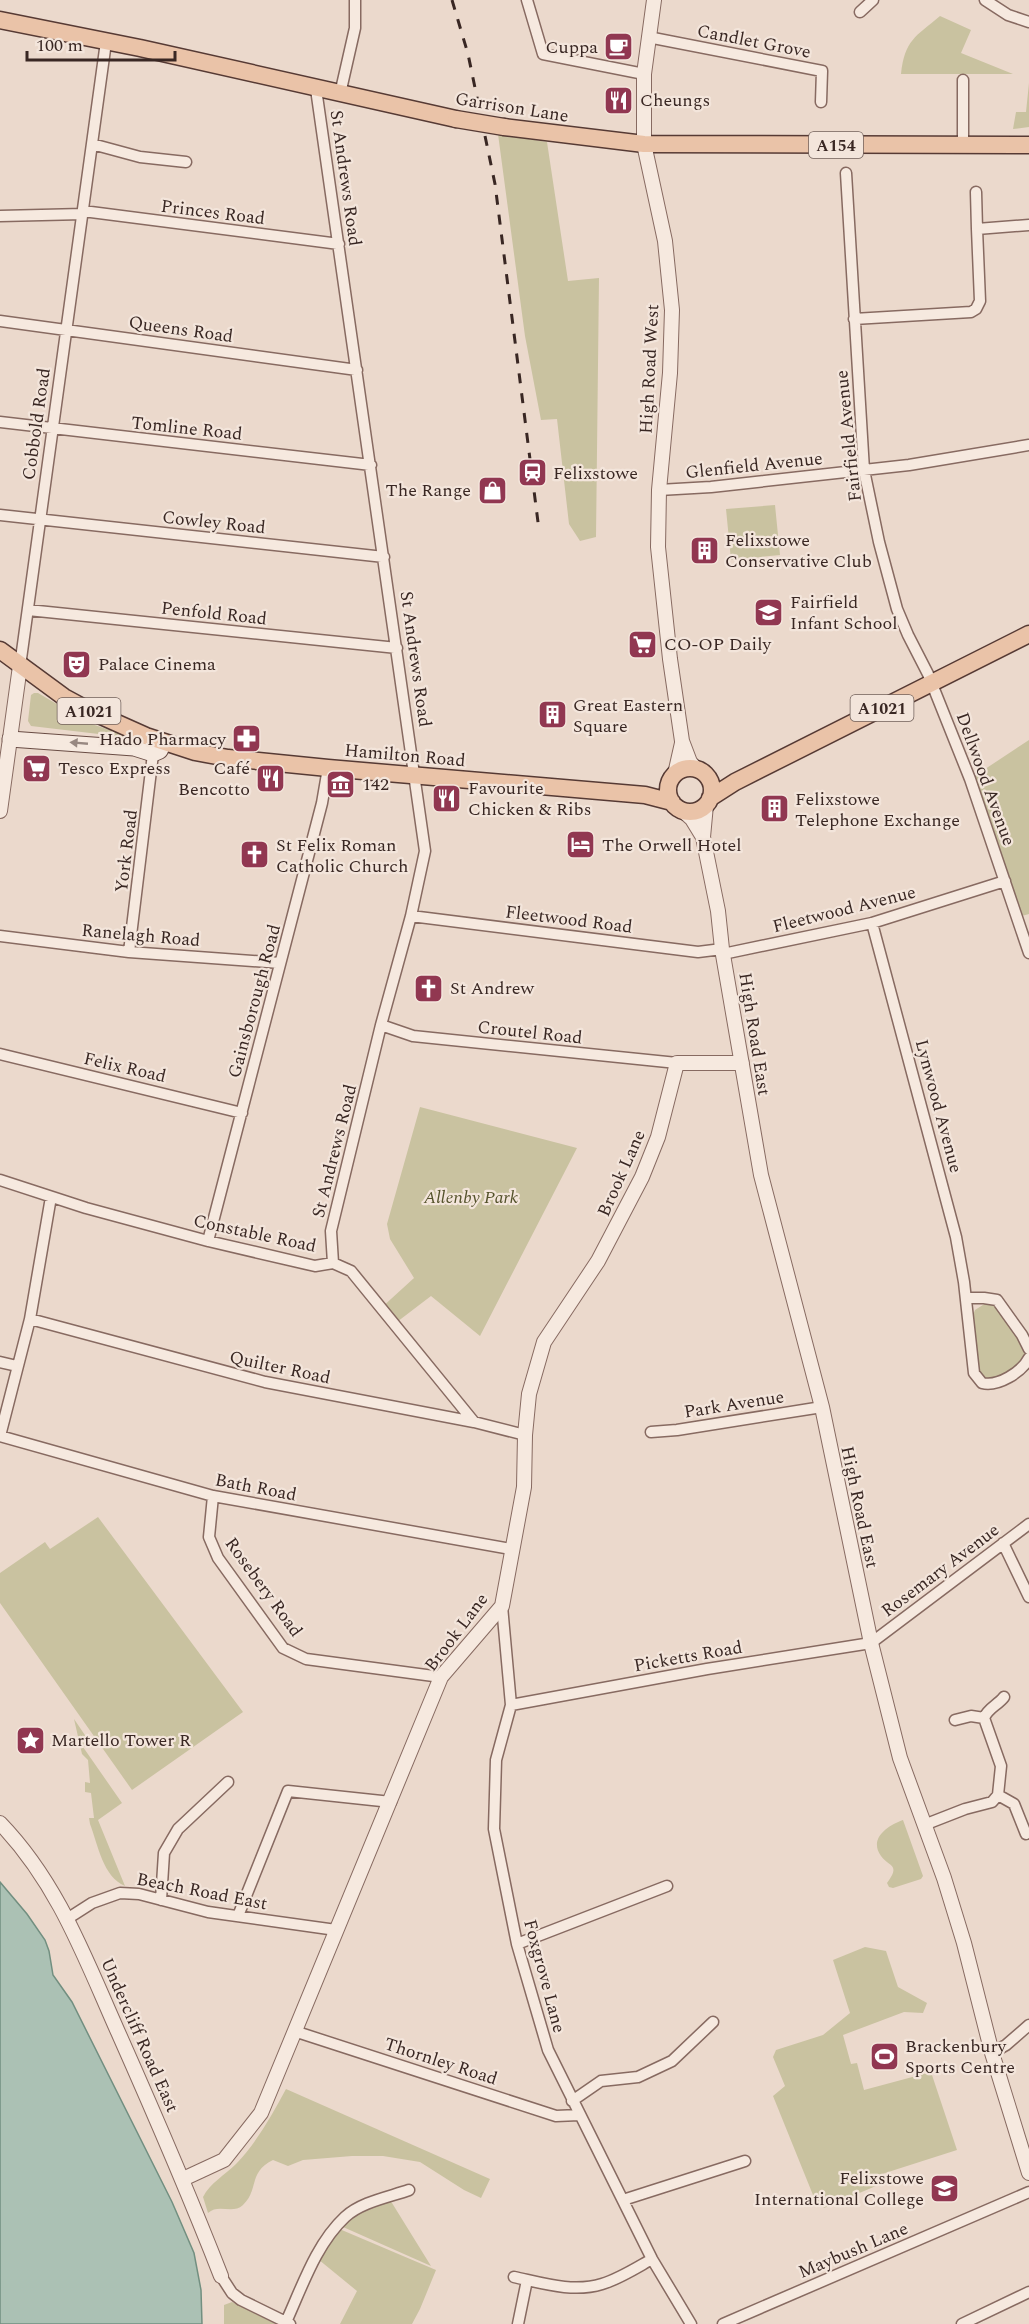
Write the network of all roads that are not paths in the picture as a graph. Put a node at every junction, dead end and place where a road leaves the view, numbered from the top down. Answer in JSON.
{"nodes":[{"id":1,"x":355,"y":0,"type":"edge"},
{"id":2,"x":527,"y":0,"type":"edge"},
{"id":3,"x":654,"y":0,"type":"edge"},
{"id":4,"x":873,"y":0,"type":"edge"},
{"id":5,"x":985,"y":0,"type":"edge"},
{"id":6,"x":1000,"y":4,"type":"edge"},
{"id":7,"x":860,"y":12,"type":"dead end"},
{"id":8,"x":0,"y":20,"type":"edge"},
{"id":9,"x":1029,"y":22,"type":"edge"},
{"id":10,"x":648,"y":37,"type":"junction"},
{"id":11,"x":106,"y":42,"type":"junction"},
{"id":12,"x":644,"y":74,"type":"junction"},
{"id":13,"x":963,"y":80,"type":"dead end"},
{"id":14,"x":316,"y":89,"type":"junction"},
{"id":15,"x":340,"y":94,"type":"junction"},
{"id":16,"x":821,"y":102,"type":"dead end"},
{"id":17,"x":92,"y":144,"type":"junction"},
{"id":18,"x":644,"y":144,"type":"junction"},
{"id":19,"x":963,"y":144,"type":"junction"},
{"id":20,"x":1029,"y":145,"type":"edge"},
{"id":21,"x":186,"y":162,"type":"dead end"},
{"id":22,"x":846,"y":173,"type":"dead end"},
{"id":23,"x":976,"y":192,"type":"dead end"},
{"id":24,"x":83,"y":213,"type":"junction"},
{"id":25,"x":0,"y":216,"type":"edge"},
{"id":26,"x":1029,"y":225,"type":"edge"},
{"id":27,"x":978,"y":229,"type":"junction"},
{"id":28,"x":339,"y":244,"type":"junction"},
{"id":29,"x":854,"y":320,"type":"junction"},
{"id":30,"x":0,"y":321,"type":"edge"},
{"id":31,"x":67,"y":331,"type":"junction"},
{"id":32,"x":357,"y":370,"type":"junction"},
{"id":33,"x":0,"y":423,"type":"edge"},
{"id":34,"x":53,"y":430,"type":"junction"},
{"id":35,"x":1029,"y":445,"type":"edge"},
{"id":36,"x":371,"y":465,"type":"junction"},
{"id":37,"x":864,"y":470,"type":"junction"},
{"id":38,"x":659,"y":490,"type":"junction"},
{"id":39,"x":0,"y":515,"type":"edge"},
{"id":40,"x":40,"y":520,"type":"junction"},
{"id":41,"x":384,"y":557,"type":"junction"},
{"id":42,"x":28,"y":610,"type":"junction"},
{"id":43,"x":1029,"y":634,"type":"edge"},
{"id":44,"x":397,"y":648,"type":"junction"},
{"id":45,"x":0,"y":650,"type":"edge"},
{"id":46,"x":20,"y":666,"type":"junction"},
{"id":47,"x":932,"y":684,"type":"junction"},
{"id":48,"x":10,"y":739,"type":"junction"},
{"id":49,"x":682,"y":741,"type":"junction"},
{"id":50,"x":158,"y":748,"type":"junction"},
{"id":51,"x":328,"y":768,"type":"junction"},
{"id":52,"x":701,"y":773,"type":"junction"},
{"id":53,"x":416,"y":775,"type":"junction"},
{"id":54,"x":673,"y":778,"type":"junction"},
{"id":55,"x":735,"y":782,"type":"junction"},
{"id":56,"x":645,"y":795,"type":"junction"},
{"id":57,"x":708,"y":802,"type":"junction"},
{"id":58,"x":677,"y":807,"type":"junction"},
{"id":59,"x":0,"y":811,"type":"edge"},
{"id":60,"x":703,"y":837,"type":"junction"},
{"id":61,"x":1005,"y":881,"type":"junction"},
{"id":62,"x":411,"y":916,"type":"junction"},
{"id":63,"x":872,"y":923,"type":"junction"},
{"id":64,"x":0,"y":936,"type":"edge"},
{"id":65,"x":723,"y":951,"type":"junction"},
{"id":66,"x":129,"y":952,"type":"junction"},
{"id":67,"x":1029,"y":953,"type":"edge"},
{"id":68,"x":280,"y":963,"type":"junction"},
{"id":69,"x":381,"y":1025,"type":"junction"},
{"id":70,"x":0,"y":1054,"type":"edge"},
{"id":71,"x":677,"y":1063,"type":"junction"},
{"id":72,"x":742,"y":1063,"type":"junction"},
{"id":73,"x":242,"y":1113,"type":"junction"},
{"id":74,"x":0,"y":1180,"type":"edge"},
{"id":75,"x":51,"y":1197,"type":"junction"},
{"id":76,"x":208,"y":1241,"type":"junction"},
{"id":77,"x":333,"y":1263,"type":"junction"},
{"id":78,"x":966,"y":1298,"type":"junction"},
{"id":79,"x":30,"y":1319,"type":"junction"},
{"id":80,"x":1029,"y":1349,"type":"edge"},
{"id":81,"x":1029,"y":1358,"type":"edge"},
{"id":82,"x":0,"y":1362,"type":"edge"},
{"id":83,"x":17,"y":1366,"type":"junction"},
{"id":84,"x":5,"y":1388,"type":"edge"},
{"id":85,"x":822,"y":1407,"type":"junction"},
{"id":86,"x":474,"y":1422,"type":"junction"},
{"id":87,"x":651,"y":1432,"type":"dead end"},
{"id":88,"x":525,"y":1435,"type":"junction"},
{"id":89,"x":0,"y":1436,"type":"edge"},
{"id":90,"x":213,"y":1496,"type":"junction"},
{"id":91,"x":1029,"y":1524,"type":"edge"},
{"id":92,"x":1003,"y":1543,"type":"junction"},
{"id":93,"x":511,"y":1549,"type":"junction"},
{"id":94,"x":1029,"y":1597,"type":"edge"},
{"id":95,"x":502,"y":1606,"type":"junction"},
{"id":96,"x":871,"y":1643,"type":"junction"},
{"id":97,"x":441,"y":1677,"type":"junction"},
{"id":98,"x":1004,"y":1697,"type":"dead end"},
{"id":99,"x":511,"y":1705,"type":"junction"},
{"id":100,"x":984,"y":1718,"type":"junction"},
{"id":101,"x":955,"y":1720,"type":"dead end"},
{"id":102,"x":228,"y":1782,"type":"dead end"},
{"id":103,"x":998,"y":1795,"type":"junction"},
{"id":104,"x":391,"y":1802,"type":"junction"},
{"id":105,"x":0,"y":1823,"type":"edge"},
{"id":106,"x":924,"y":1825,"type":"junction"},
{"id":107,"x":1026,"y":1834,"type":"dead end"},
{"id":108,"x":668,"y":1886,"type":"dead end"},
{"id":109,"x":161,"y":1900,"type":"junction"},
{"id":110,"x":238,"y":1916,"type":"junction"},
{"id":111,"x":67,"y":1919,"type":"junction"},
{"id":112,"x":336,"y":1930,"type":"junction"},
{"id":113,"x":517,"y":1944,"type":"junction"},
{"id":114,"x":713,"y":2022,"type":"dead end"},
{"id":115,"x":1029,"y":2025,"type":"edge"},
{"id":116,"x":294,"y":2031,"type":"junction"},
{"id":117,"x":992,"y":2053,"type":"junction"},
{"id":118,"x":572,"y":2101,"type":"junction"},
{"id":119,"x":579,"y":2115,"type":"junction"},
{"id":120,"x":1025,"y":2150,"type":"edge"},
{"id":121,"x":745,"y":2161,"type":"dead end"},
{"id":122,"x":1029,"y":2173,"type":"edge"},
{"id":123,"x":183,"y":2179,"type":"junction"},
{"id":124,"x":409,"y":2190,"type":"dead end"},
{"id":125,"x":1029,"y":2192,"type":"edge"},
{"id":126,"x":623,"y":2200,"type":"junction"},
{"id":127,"x":652,"y":2259,"type":"junction"},
{"id":128,"x":221,"y":2276,"type":"joint"},
{"id":129,"x":514,"y":2277,"type":"dead end"},
{"id":130,"x":527,"y":2280,"type":"junction"},
{"id":131,"x":1029,"y":2292,"type":"edge"},
{"id":132,"x":288,"y":2323,"type":"edge"},
{"id":133,"x":518,"y":2324,"type":"edge"},
{"id":134,"x":691,"y":2324,"type":"edge"},
{"id":135,"x":723,"y":2324,"type":"edge"},
{"id":136,"x":962,"y":2324,"type":"edge"}],
"edges":[{"from":1,"to":15,"type":"street"},
{"from":2,"to":12,"type":"street"},
{"from":3,"to":10,"type":"street","name":"High Road West"},
{"from":4,"to":7,"type":"street"},
{"from":5,"to":6,"type":"street"},
{"from":6,"to":9,"type":"street"},
{"from":8,"to":11,"type":"main road","name":"Garrison Lane","number":"A154"},
{"from":10,"to":12,"type":"street","name":"High Road West"},
{"from":10,"to":16,"type":"street","name":"Candlet Grove"},
{"from":11,"to":14,"type":"main road","name":"Garrison Lane","number":"A154"},
{"from":11,"to":17,"type":"street","name":"Cobbold Road"},
{"from":12,"to":18,"type":"street","name":"High Road West"},
{"from":13,"to":19,"type":"street"},
{"from":14,"to":15,"type":"main road","name":"Garrison Lane","number":"A154"},
{"from":14,"to":28,"type":"street","name":"St Andrews Road"},
{"from":15,"to":18,"type":"main road","name":"Garrison Lane","number":"A154","bridge":true},
{"from":17,"to":21,"type":"street"},
{"from":17,"to":24,"type":"street","name":"Cobbold Road"},
{"from":18,"to":19,"type":"main road","name":"Garrison Lane","number":"A154"},
{"from":18,"to":38,"type":"street","name":"High Road West"},
{"from":19,"to":20,"type":"main road","name":"Garrison Lane","number":"A154"},
{"from":22,"to":29,"type":"street","name":"Fairfield Avenue"},
{"from":23,"to":27,"type":"street"},
{"from":24,"to":25,"type":"street","name":"Princes Road"},
{"from":24,"to":28,"type":"street","name":"Princes Road"},
{"from":24,"to":31,"type":"street","name":"Cobbold Road"},
{"from":26,"to":27,"type":"street"},
{"from":27,"to":29,"type":"street"},
{"from":28,"to":32,"type":"street","name":"St Andrews Road"},
{"from":29,"to":37,"type":"street","name":"Fairfield Avenue"},
{"from":30,"to":31,"type":"street","name":"Queens Road"},
{"from":31,"to":32,"type":"street","name":"Queens Road"},
{"from":31,"to":34,"type":"street","name":"Cobbold Road"},
{"from":32,"to":36,"type":"street","name":"St Andrews Road"},
{"from":33,"to":34,"type":"street","name":"Tomline Road"},
{"from":34,"to":36,"type":"street","name":"Tomline Road"},
{"from":34,"to":40,"type":"street","name":"Cobbold Road"},
{"from":35,"to":37,"type":"street","name":"Glenfield Avenue"},
{"from":36,"to":41,"type":"street","name":"St Andrews Road"},
{"from":37,"to":38,"type":"street","name":"Glenfield Avenue"},
{"from":37,"to":47,"type":"street","name":"Fairfield Avenue"},
{"from":38,"to":49,"type":"street","name":"High Road West"},
{"from":39,"to":40,"type":"street","name":"Cowley Road"},
{"from":40,"to":41,"type":"street","name":"Cowley Road"},
{"from":40,"to":42,"type":"street","name":"Cobbold Road"},
{"from":41,"to":44,"type":"street","name":"St Andrews Road"},
{"from":42,"to":44,"type":"street","name":"Penfold Road"},
{"from":42,"to":46,"type":"street","name":"Cobbold Road"},
{"from":43,"to":47,"type":"main road","number":"A1021"},
{"from":44,"to":53,"type":"street","name":"St Andrews Road"},
{"from":45,"to":46,"type":"main road","number":"A1021"},
{"from":46,"to":48,"type":"street","name":"Cobbold Road"},
{"from":46,"to":50,"type":"main road","name":"Hamilton Road","number":"A1021"},
{"from":47,"to":55,"type":"main road","number":"A1021"},
{"from":47,"to":61,"type":"street","name":"Dellwood Avenue"},
{"from":50,"to":48,"type":"main road","name":"Hamilton Road","one_way":true},
{"from":48,"to":59,"type":"street","name":"Cobbold Road"},
{"from":49,"to":52,"type":"street","name":"High Road West"},
{"from":49,"to":54,"type":"street","name":"High Road West"},
{"from":50,"to":51,"type":"main road","name":"Hamilton Road","number":"A1021"},
{"from":50,"to":66,"type":"street","name":"York Road"},
{"from":51,"to":53,"type":"main road","name":"Hamilton Road","number":"A1021"},
{"from":51,"to":68,"type":"street","name":"Gainsborough Road"},
{"from":52,"to":54,"type":"main road"},
{"from":52,"to":55,"type":"main road"},
{"from":52,"to":57,"type":"main road"},
{"from":53,"to":56,"type":"main road","name":"Hamilton Road","number":"A1021"},
{"from":53,"to":62,"type":"street","name":"St Andrews Road"},
{"from":54,"to":56,"type":"main road"},
{"from":54,"to":58,"type":"main road"},
{"from":55,"to":57,"type":"main road","number":"A1021"},
{"from":56,"to":58,"type":"main road","name":"Hamilton Road","number":"A1021"},
{"from":57,"to":58,"type":"main road","number":"A1021"},
{"from":57,"to":60,"type":"street","name":"High Road East"},
{"from":58,"to":60,"type":"street","name":"High Road East"},
{"from":60,"to":65,"type":"street","name":"High Road East"},
{"from":61,"to":63,"type":"street","name":"Fleetwood Avenue"},
{"from":61,"to":67,"type":"street","name":"Dellwood Avenue"},
{"from":62,"to":65,"type":"street","name":"Fleetwood Road"},
{"from":62,"to":69,"type":"street","name":"St Andrews Road"},
{"from":63,"to":65,"type":"street","name":"Fleetwood Avenue"},
{"from":63,"to":78,"type":"street","name":"Lynwood Avenue"},
{"from":64,"to":66,"type":"street","name":"Ranelagh Road"},
{"from":65,"to":72,"type":"street","name":"High Road East"},
{"from":66,"to":68,"type":"street","name":"Ranelagh Road"},
{"from":68,"to":73,"type":"street","name":"Gainsborough Road"},
{"from":69,"to":71,"type":"street","name":"Croutel Road"},
{"from":69,"to":77,"type":"street","name":"St Andrews Road"},
{"from":70,"to":73,"type":"street","name":"Felix Road"},
{"from":71,"to":72,"type":"street"},
{"from":71,"to":88,"type":"street","name":"Brook Lane"},
{"from":72,"to":85,"type":"street","name":"High Road East"},
{"from":73,"to":76,"type":"street","name":"Gainsborough Road"},
{"from":74,"to":75,"type":"street","name":"Constable Road"},
{"from":75,"to":76,"type":"street","name":"Constable Road"},
{"from":75,"to":79,"type":"street"},
{"from":76,"to":77,"type":"street","name":"Constable Road"},
{"from":77,"to":86,"type":"street","name":"Constable Road"},
{"from":78,"to":80,"type":"street"},
{"from":78,"to":81,"type":"street","name":"Lynwood Avenue"},
{"from":79,"to":83,"type":"street"},
{"from":79,"to":86,"type":"street","name":"Quilter Road"},
{"from":82,"to":83,"type":"street"},
{"from":83,"to":84,"type":"street"},
{"from":84,"to":89,"type":"street"},
{"from":85,"to":87,"type":"street","name":"Park Avenue"},
{"from":85,"to":96,"type":"street","name":"High Road East"},
{"from":86,"to":88,"type":"street","name":"Quilter Road"},
{"from":88,"to":93,"type":"street","name":"Brook Lane"},
{"from":89,"to":90,"type":"street","name":"Bath Road"},
{"from":90,"to":93,"type":"street","name":"Bath Road"},
{"from":90,"to":97,"type":"street","name":"Rosebery Road"},
{"from":91,"to":92,"type":"street","name":"Rosemary Avenue"},
{"from":92,"to":94,"type":"street"},
{"from":92,"to":96,"type":"street","name":"Rosemary Avenue"},
{"from":93,"to":95,"type":"street","name":"Brook Lane"},
{"from":95,"to":97,"type":"street","name":"Brook Lane"},
{"from":95,"to":99,"type":"street","name":"Foxgrove Lane"},
{"from":96,"to":99,"type":"street","name":"Picketts Road"},
{"from":96,"to":106,"type":"street","name":"High Road East"},
{"from":97,"to":104,"type":"street","name":"Brook Lane"},
{"from":98,"to":100,"type":"street"},
{"from":99,"to":113,"type":"street","name":"Foxgrove Lane"},
{"from":100,"to":101,"type":"street"},
{"from":100,"to":103,"type":"street"},
{"from":102,"to":109,"type":"street"},
{"from":103,"to":106,"type":"street"},
{"from":103,"to":107,"type":"street"},
{"from":104,"to":110,"type":"street"},
{"from":104,"to":112,"type":"street","name":"Brook Lane"},
{"from":105,"to":111,"type":"street","name":"Undercliff Road East"},
{"from":106,"to":117,"type":"street","name":"High Road East"},
{"from":108,"to":113,"type":"street"},
{"from":109,"to":110,"type":"street","name":"Beach Road East"},
{"from":109,"to":111,"type":"street","name":"Beach Road East"},
{"from":110,"to":112,"type":"street","name":"Beach Road East"},
{"from":111,"to":123,"type":"street","name":"Undercliff Road East"},
{"from":112,"to":116,"type":"street","name":"Brook Lane"},
{"from":113,"to":118,"type":"street","name":"Foxgrove Lane"},
{"from":114,"to":118,"type":"street"},
{"from":115,"to":117,"type":"street"},
{"from":116,"to":119,"type":"street","name":"Thornley Road"},
{"from":116,"to":123,"type":"street","name":"Brook Lane"},
{"from":117,"to":120,"type":"street","name":"High Road East"},
{"from":118,"to":119,"type":"street","name":"Foxgrove Lane"},
{"from":119,"to":126,"type":"street","name":"Foxgrove Lane"},
{"from":120,"to":122,"type":"street","name":"High Road East"},
{"from":121,"to":126,"type":"street"},
{"from":123,"to":128,"type":"street","name":"Undercliff Road East"},
{"from":124,"to":132,"type":"street"},
{"from":125,"to":135,"type":"street","name":"Maybush Lane"},
{"from":126,"to":127,"type":"street","name":"Foxgrove Lane"},
{"from":127,"to":130,"type":"street"},
{"from":127,"to":134,"type":"street","name":"Foxgrove Lane"},
{"from":128,"to":132,"type":"street"},
{"from":129,"to":130,"type":"street"},
{"from":130,"to":133,"type":"street"},
{"from":131,"to":136,"type":"street"}]}
